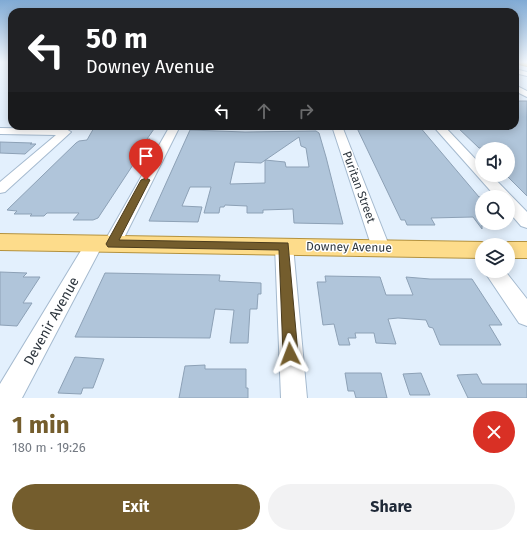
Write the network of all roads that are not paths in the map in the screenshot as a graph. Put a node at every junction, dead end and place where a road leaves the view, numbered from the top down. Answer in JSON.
{"nodes":[{"id":1,"x":173,"y":130,"type":"edge"},
{"id":2,"x":337,"y":130,"type":"edge"},
{"id":3,"x":442,"y":130,"type":"edge"},
{"id":4,"x":0,"y":131,"type":"edge"},
{"id":5,"x":475,"y":165,"type":"edge"},
{"id":6,"x":490,"y":182,"type":"edge"},
{"id":7,"x":0,"y":189,"type":"edge"},
{"id":8,"x":498,"y":190,"type":"edge"},
{"id":9,"x":515,"y":209,"type":"edge"},
{"id":10,"x":527,"y":222,"type":"edge"},
{"id":11,"x":0,"y":242,"type":"edge"},
{"id":12,"x":103,"y":244,"type":"junction"},
{"id":13,"x":284,"y":246,"type":"junction"},
{"id":14,"x":381,"y":248,"type":"junction"},
{"id":15,"x":515,"y":250,"type":"edge"},
{"id":16,"x":527,"y":250,"type":"edge"},
{"id":17,"x":475,"y":251,"type":"edge"},
{"id":18,"x":499,"y":278,"type":"edge"},
{"id":19,"x":527,"y":316,"type":"edge"},
{"id":20,"x":7,"y":398,"type":"edge"},
{"id":21,"x":294,"y":398,"type":"edge"}],
"edges":[{"from":1,"to":12,"type":"street","name":"Devenir Avenue"},
{"from":2,"to":14,"type":"street","name":"Puritan Street"},
{"from":3,"to":5,"type":"street"},
{"from":4,"to":7,"type":"street"},
{"from":6,"to":8,"type":"street"},
{"from":9,"to":10,"type":"street"},
{"from":11,"to":12,"type":"main road","name":"Downey Avenue"},
{"from":12,"to":13,"type":"main road","name":"Downey Avenue"},
{"from":12,"to":20,"type":"street","name":"Devenir Avenue"},
{"from":13,"to":14,"type":"main road","name":"Downey Avenue"},
{"from":13,"to":21,"type":"street"},
{"from":14,"to":17,"type":"main road","name":"Downey Avenue"},
{"from":15,"to":16,"type":"main road"},
{"from":18,"to":19,"type":"street"}]}
